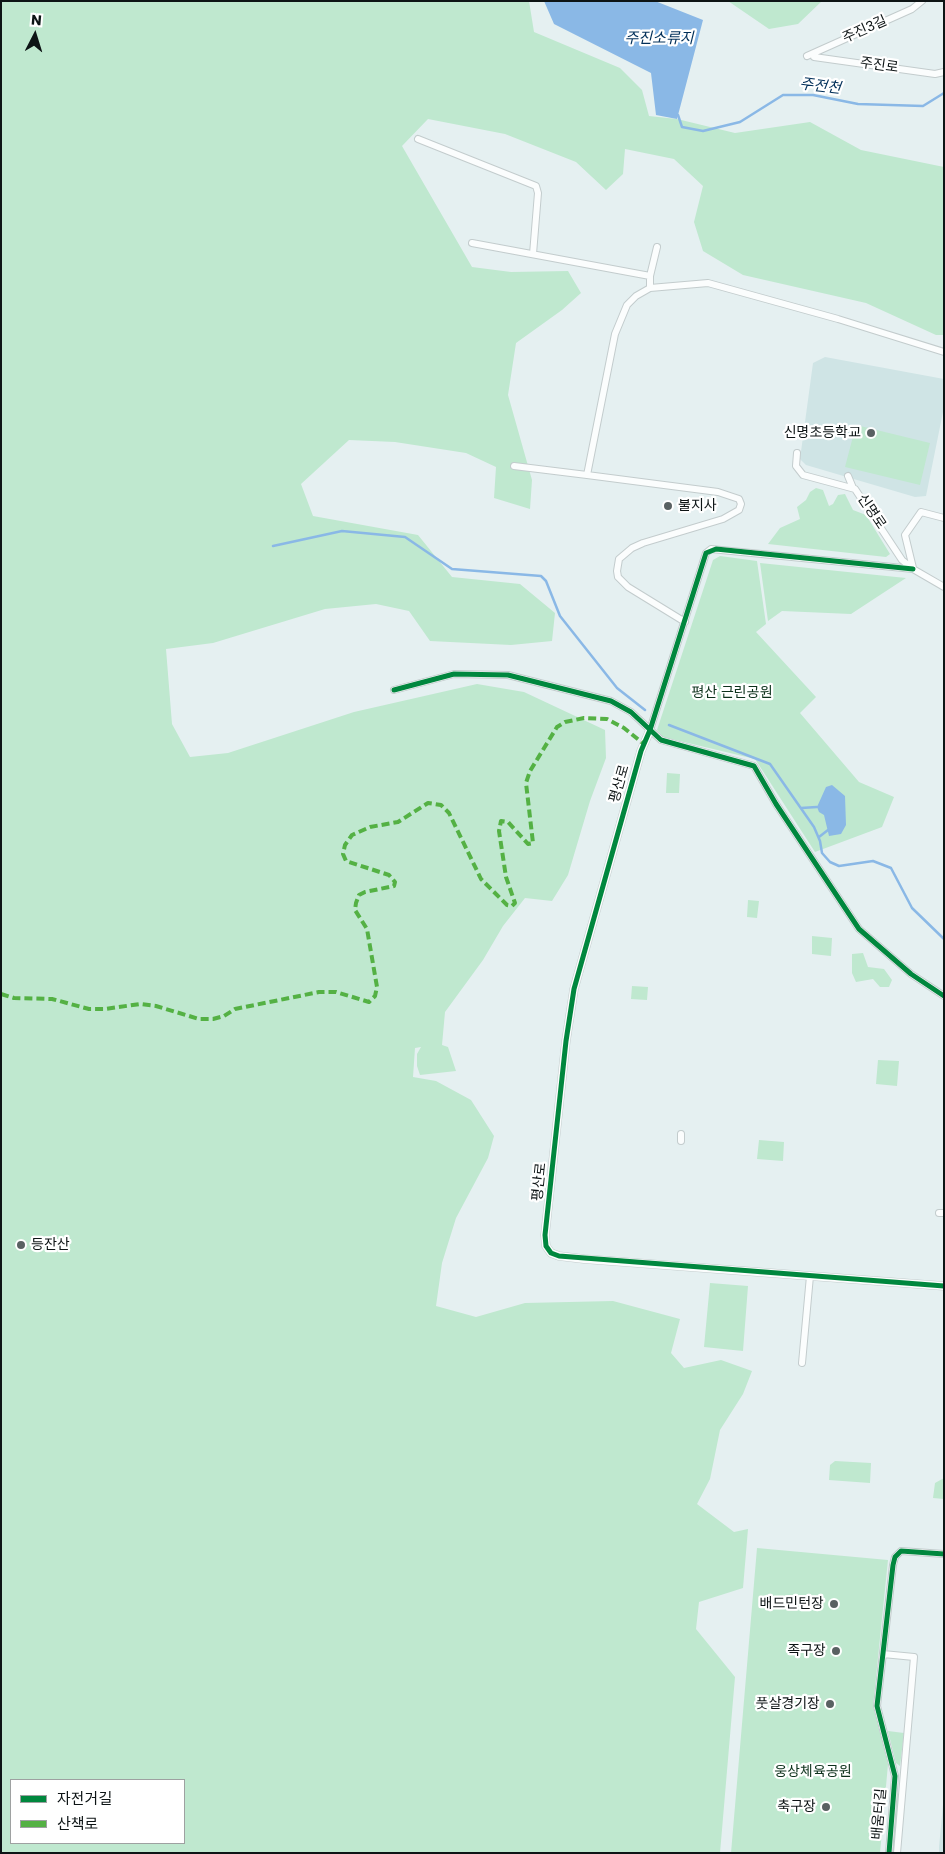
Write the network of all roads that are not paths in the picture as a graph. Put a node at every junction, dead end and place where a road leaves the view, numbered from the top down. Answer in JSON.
{"nodes":[{"id":1,"x":922,"y":1,"type":"edge"},
{"id":2,"x":810,"y":57,"type":"joint"},
{"id":3,"x":944,"y":72,"type":"edge"},
{"id":4,"x":418,"y":139,"type":"dead end"},
{"id":5,"x":472,"y":243,"type":"dead end"},
{"id":6,"x":657,"y":247,"type":"dead end"},
{"id":7,"x":533,"y":254,"type":"junction"},
{"id":8,"x":650,"y":276,"type":"junction"},
{"id":9,"x":650,"y":288,"type":"junction"},
{"id":10,"x":944,"y":352,"type":"edge"},
{"id":11,"x":797,"y":453,"type":"dead end"},
{"id":12,"x":514,"y":466,"type":"dead end"},
{"id":13,"x":587,"y":475,"type":"junction"},
{"id":14,"x":848,"y":476,"type":"dead end"},
{"id":15,"x":852,"y":488,"type":"junction"},
{"id":16,"x":944,"y":518,"type":"edge"},
{"id":17,"x":913,"y":569,"type":"junction"},
{"id":18,"x":944,"y":587,"type":"edge"},
{"id":19,"x":685,"y":622,"type":"junction"},
{"id":20,"x":394,"y":690,"type":"dead end"},
{"id":21,"x":650,"y":730,"type":"junction"},
{"id":22,"x":944,"y":996,"type":"edge"},
{"id":23,"x":810,"y":1276,"type":"junction"},
{"id":24,"x":944,"y":1286,"type":"edge"},
{"id":25,"x":802,"y":1363,"type":"dead end"},
{"id":26,"x":944,"y":1554,"type":"edge"},
{"id":27,"x":883,"y":1654,"type":"junction"},
{"id":28,"x":895,"y":1776,"type":"junction"},
{"id":29,"x":904,"y":1777,"type":"junction"},
{"id":30,"x":888,"y":1853,"type":"edge"},
{"id":31,"x":897,"y":1853,"type":"edge"}],
"edges":[{"from":1,"to":2,"type":"street","name":"주진3길"},
{"from":2,"to":3,"type":"street","name":"주진로"},
{"from":4,"to":7,"type":"street"},
{"from":5,"to":7,"type":"street"},
{"from":6,"to":8,"type":"street"},
{"from":7,"to":8,"type":"street"},
{"from":8,"to":9,"type":"street"},
{"from":9,"to":10,"type":"street"},
{"from":9,"to":13,"type":"street"},
{"from":11,"to":15,"type":"street","name":"신명로"},
{"from":12,"to":13,"type":"street"},
{"from":13,"to":19,"type":"street"},
{"from":14,"to":15,"type":"street"},
{"from":15,"to":17,"type":"street","name":"신명로"},
{"from":16,"to":17,"type":"street"},
{"from":17,"to":18,"type":"street","name":"신명로"},
{"from":17,"to":19,"type":"street"},
{"from":19,"to":21,"type":"street"},
{"from":20,"to":21,"type":"street"},
{"from":21,"to":22,"type":"street"},
{"from":21,"to":23,"type":"street","name":"평산로"},
{"from":23,"to":24,"type":"street","name":"평산로"},
{"from":23,"to":25,"type":"street"},
{"from":26,"to":27,"type":"street","name":"배움터길"},
{"from":27,"to":28,"type":"street","name":"배움터길"},
{"from":27,"to":29,"type":"street","name":"배움터길"},
{"from":28,"to":29,"type":"street"},
{"from":28,"to":30,"type":"street","name":"배움터길"},
{"from":29,"to":31,"type":"street","name":"배움터길"}]}
